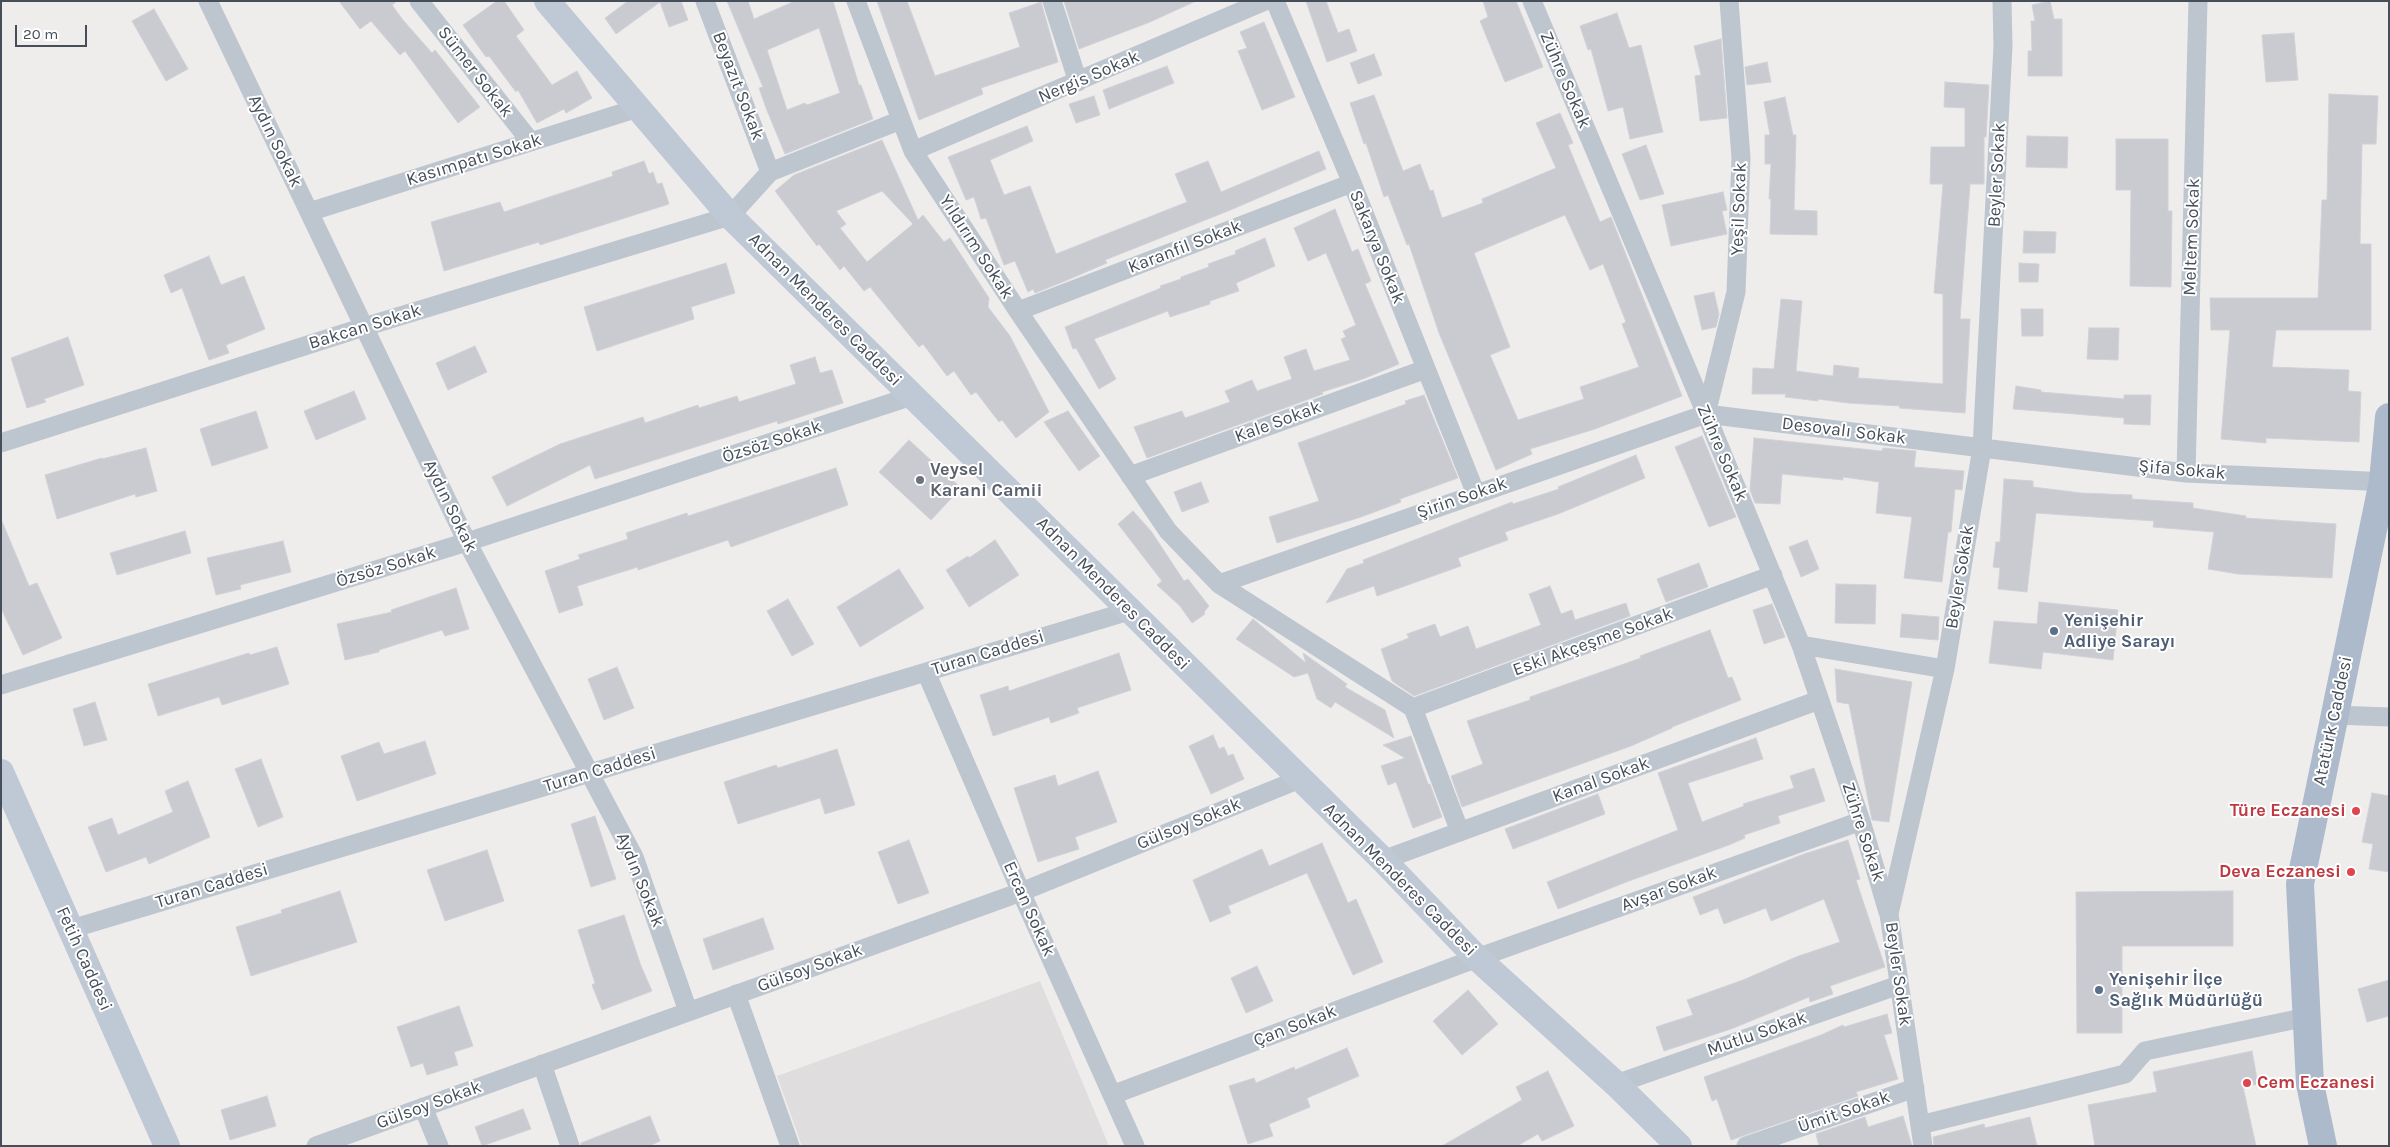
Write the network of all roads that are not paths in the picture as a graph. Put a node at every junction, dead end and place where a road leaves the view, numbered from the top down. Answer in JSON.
{"nodes":[{"id":1,"x":208,"y":1,"type":"edge"},
{"id":2,"x":419,"y":1,"type":"edge"},
{"id":3,"x":546,"y":1,"type":"edge"},
{"id":4,"x":705,"y":1,"type":"edge"},
{"id":5,"x":856,"y":1,"type":"edge"},
{"id":6,"x":1052,"y":1,"type":"edge"},
{"id":7,"x":1264,"y":1,"type":"edge"},
{"id":8,"x":1275,"y":1,"type":"edge"},
{"id":9,"x":1532,"y":1,"type":"edge"},
{"id":10,"x":1729,"y":1,"type":"edge"},
{"id":11,"x":2002,"y":1,"type":"edge"},
{"id":12,"x":2198,"y":1,"type":"edge"},
{"id":13,"x":1078,"y":82,"type":"junction"},
{"id":14,"x":638,"y":108,"type":"junction"},
{"id":15,"x":901,"y":120,"type":"junction"},
{"id":16,"x":531,"y":142,"type":"junction"},
{"id":17,"x":913,"y":151,"type":"junction"},
{"id":18,"x":770,"y":172,"type":"junction"},
{"id":19,"x":1352,"y":183,"type":"junction"},
{"id":20,"x":309,"y":212,"type":"junction"},
{"id":21,"x":730,"y":216,"type":"junction"},
{"id":22,"x":1018,"y":311,"type":"junction"},
{"id":23,"x":364,"y":327,"type":"junction"},
{"id":24,"x":1426,"y":369,"type":"junction"},
{"id":25,"x":912,"y":396,"type":"junction"},
{"id":26,"x":1706,"y":414,"type":"junction"},
{"id":27,"x":2389,"y":417,"type":"edge"},
{"id":28,"x":1,"y":443,"type":"edge"},
{"id":29,"x":1982,"y":448,"type":"junction"},
{"id":30,"x":2186,"y":473,"type":"junction"},
{"id":31,"x":1130,"y":476,"type":"junction"},
{"id":32,"x":2386,"y":482,"type":"edge"},
{"id":33,"x":1476,"y":494,"type":"junction"},
{"id":34,"x":467,"y":542,"type":"junction"},
{"id":35,"x":1773,"y":575,"type":"junction"},
{"id":36,"x":1219,"y":584,"type":"junction"},
{"id":37,"x":1129,"y":611,"type":"junction"},
{"id":38,"x":1801,"y":645,"type":"junction"},
{"id":39,"x":1945,"y":668,"type":"junction"},
{"id":40,"x":926,"y":672,"type":"junction"},
{"id":41,"x":1,"y":685,"type":"edge"},
{"id":42,"x":1819,"y":700,"type":"junction"},
{"id":43,"x":1413,"y":708,"type":"junction"},
{"id":44,"x":2334,"y":715,"type":"junction"},
{"id":45,"x":2389,"y":717,"type":"edge"},
{"id":46,"x":1,"y":772,"type":"edge"},
{"id":47,"x":590,"y":773,"type":"junction"},
{"id":48,"x":1300,"y":779,"type":"junction"},
{"id":49,"x":1861,"y":821,"type":"junction"},
{"id":50,"x":1460,"y":832,"type":"junction"},
{"id":51,"x":1383,"y":860,"type":"junction"},
{"id":52,"x":1021,"y":892,"type":"junction"},
{"id":53,"x":1889,"y":914,"type":"junction"},
{"id":54,"x":71,"y":929,"type":"junction"},
{"id":55,"x":1477,"y":958,"type":"junction"},
{"id":56,"x":1899,"y":984,"type":"junction"},
{"id":57,"x":736,"y":994,"type":"junction"},
{"id":58,"x":688,"y":1011,"type":"junction"},
{"id":59,"x":2307,"y":1017,"type":"junction"},
{"id":60,"x":542,"y":1064,"type":"junction"},
{"id":61,"x":1616,"y":1084,"type":"junction"},
{"id":62,"x":1914,"y":1088,"type":"junction"},
{"id":63,"x":1112,"y":1095,"type":"junction"},
{"id":64,"x":423,"y":1107,"type":"junction"},
{"id":65,"x":1920,"y":1125,"type":"junction"},
{"id":66,"x":1673,"y":1145,"type":"edge"},
{"id":67,"x":167,"y":1146,"type":"edge"},
{"id":68,"x":316,"y":1146,"type":"edge"},
{"id":69,"x":439,"y":1146,"type":"edge"},
{"id":70,"x":570,"y":1146,"type":"edge"},
{"id":71,"x":790,"y":1146,"type":"edge"},
{"id":72,"x":1135,"y":1146,"type":"edge"},
{"id":73,"x":1746,"y":1146,"type":"edge"},
{"id":74,"x":1923,"y":1146,"type":"edge"},
{"id":75,"x":2323,"y":1146,"type":"edge"}],
"edges":[{"from":1,"to":20,"type":"street","name":"Aydın Sokak"},
{"from":2,"to":16,"type":"street","name":"Sümer Sokak"},
{"from":3,"to":14,"type":"street","name":"Adnan Menderes Caddesi"},
{"from":4,"to":18,"type":"street","name":"Beyazıt Sokak"},
{"from":5,"to":15,"type":"street","name":"Yıldırım Sokak"},
{"from":6,"to":13,"type":"street"},
{"from":7,"to":13,"type":"street","name":"Nergis Sokak"},
{"from":8,"to":19,"type":"street","name":"Sakarya Sokak"},
{"from":9,"to":26,"type":"street","name":"Zühre Sokak"},
{"from":10,"to":26,"type":"street","name":"Yeşil Sokak"},
{"from":11,"to":29,"type":"street","name":"Beyler Sokak"},
{"from":12,"to":30,"type":"street","name":"Meltem Sokak"},
{"from":13,"to":17,"type":"street","name":"Nergis Sokak"},
{"from":14,"to":16,"type":"street","name":"Kasımpatı Sokak"},
{"from":14,"to":21,"type":"street","name":"Adnan Menderes Caddesi"},
{"from":15,"to":17,"type":"street","name":"Yıldırım Sokak"},
{"from":15,"to":18,"type":"street"},
{"from":16,"to":20,"type":"street","name":"Kasımpatı Sokak"},
{"from":17,"to":22,"type":"street","name":"Yıldırım Sokak"},
{"from":18,"to":21,"type":"street"},
{"from":19,"to":22,"type":"street","name":"Karanfil Sokak"},
{"from":19,"to":24,"type":"street","name":"Sakarya Sokak"},
{"from":20,"to":23,"type":"street","name":"Aydın Sokak"},
{"from":21,"to":23,"type":"street","name":"Bakcan Sokak"},
{"from":21,"to":25,"type":"street","name":"Adnan Menderes Caddesi"},
{"from":22,"to":31,"type":"street","name":"Yıldırım Sokak"},
{"from":23,"to":28,"type":"street","name":"Bakcan Sokak"},
{"from":23,"to":34,"type":"street","name":"Aydın Sokak"},
{"from":24,"to":31,"type":"street","name":"Kale Sokak"},
{"from":24,"to":33,"type":"street","name":"Sakarya Sokak"},
{"from":25,"to":34,"type":"street","name":"Özsöz Sokak"},
{"from":25,"to":37,"type":"street","name":"Adnan Menderes Caddesi"},
{"from":26,"to":29,"type":"street","name":"Desovalı Sokak"},
{"from":26,"to":33,"type":"street","name":"Şirin Sokak"},
{"from":26,"to":35,"type":"street","name":"Zühre Sokak"},
{"from":27,"to":32,"type":"main road","name":"Atatürk Caddesi"},
{"from":29,"to":30,"type":"street","name":"Şifa Sokak"},
{"from":29,"to":39,"type":"street","name":"Beyler Sokak"},
{"from":30,"to":32,"type":"street","name":"Şifa Sokak"},
{"from":31,"to":36,"type":"street"},
{"from":32,"to":44,"type":"main road","name":"Atatürk Caddesi"},
{"from":33,"to":36,"type":"street","name":"Şirin Sokak"},
{"from":34,"to":41,"type":"street","name":"Özsöz Sokak"},
{"from":34,"to":47,"type":"street","name":"Aydın Sokak"},
{"from":35,"to":38,"type":"street","name":"Zühre Sokak"},
{"from":35,"to":43,"type":"street","name":"Eski Akçeşme Sokak"},
{"from":36,"to":43,"type":"street"},
{"from":37,"to":40,"type":"street","name":"Turan Caddesi"},
{"from":37,"to":48,"type":"street","name":"Adnan Menderes Caddesi"},
{"from":38,"to":39,"type":"street"},
{"from":38,"to":42,"type":"street","name":"Zühre Sokak"},
{"from":39,"to":53,"type":"street","name":"Beyler Sokak"},
{"from":40,"to":47,"type":"street","name":"Turan Caddesi"},
{"from":40,"to":52,"type":"street","name":"Ercan Sokak"},
{"from":42,"to":49,"type":"street","name":"Zühre Sokak"},
{"from":42,"to":50,"type":"street","name":"Kanal Sokak"},
{"from":43,"to":50,"type":"street"},
{"from":44,"to":45,"type":"street"},
{"from":44,"to":59,"type":"main road","name":"Atatürk Caddesi"},
{"from":46,"to":54,"type":"street","name":"Fetih Caddesi"},
{"from":47,"to":54,"type":"street","name":"Turan Caddesi"},
{"from":47,"to":58,"type":"street","name":"Aydın Sokak"},
{"from":48,"to":51,"type":"street","name":"Adnan Menderes Caddesi"},
{"from":48,"to":52,"type":"street","name":"Gülsoy Sokak"},
{"from":49,"to":53,"type":"street","name":"Zühre Sokak"},
{"from":49,"to":55,"type":"street","name":"Avşar Sokak"},
{"from":50,"to":51,"type":"street","name":"Kanal Sokak"},
{"from":51,"to":55,"type":"street","name":"Adnan Menderes Caddesi"},
{"from":52,"to":57,"type":"street","name":"Gülsoy Sokak"},
{"from":52,"to":63,"type":"street","name":"Ercan Sokak"},
{"from":53,"to":56,"type":"street","name":"Beyler Sokak"},
{"from":54,"to":67,"type":"street","name":"Fetih Caddesi"},
{"from":55,"to":61,"type":"street","name":"Adnan Menderes Caddesi"},
{"from":55,"to":63,"type":"street","name":"Çan Sokak"},
{"from":56,"to":61,"type":"street","name":"Mutlu Sokak"},
{"from":56,"to":62,"type":"street","name":"Beyler Sokak"},
{"from":57,"to":58,"type":"street","name":"Gülsoy Sokak"},
{"from":57,"to":71,"type":"street"},
{"from":58,"to":60,"type":"street","name":"Gülsoy Sokak"},
{"from":59,"to":65,"type":"street"},
{"from":59,"to":75,"type":"main road","name":"Atatürk Caddesi"},
{"from":60,"to":64,"type":"street","name":"Gülsoy Sokak"},
{"from":60,"to":70,"type":"street"},
{"from":61,"to":66,"type":"street","name":"Adnan Menderes Caddesi"},
{"from":62,"to":65,"type":"street","name":"Beyler Sokak"},
{"from":62,"to":73,"type":"street","name":"Ümit Sokak"},
{"from":63,"to":72,"type":"street","name":"Ercan Sokak"},
{"from":64,"to":68,"type":"street","name":"Gülsoy Sokak"},
{"from":64,"to":69,"type":"street"},
{"from":65,"to":74,"type":"street","name":"Beyler Sokak"}]}
